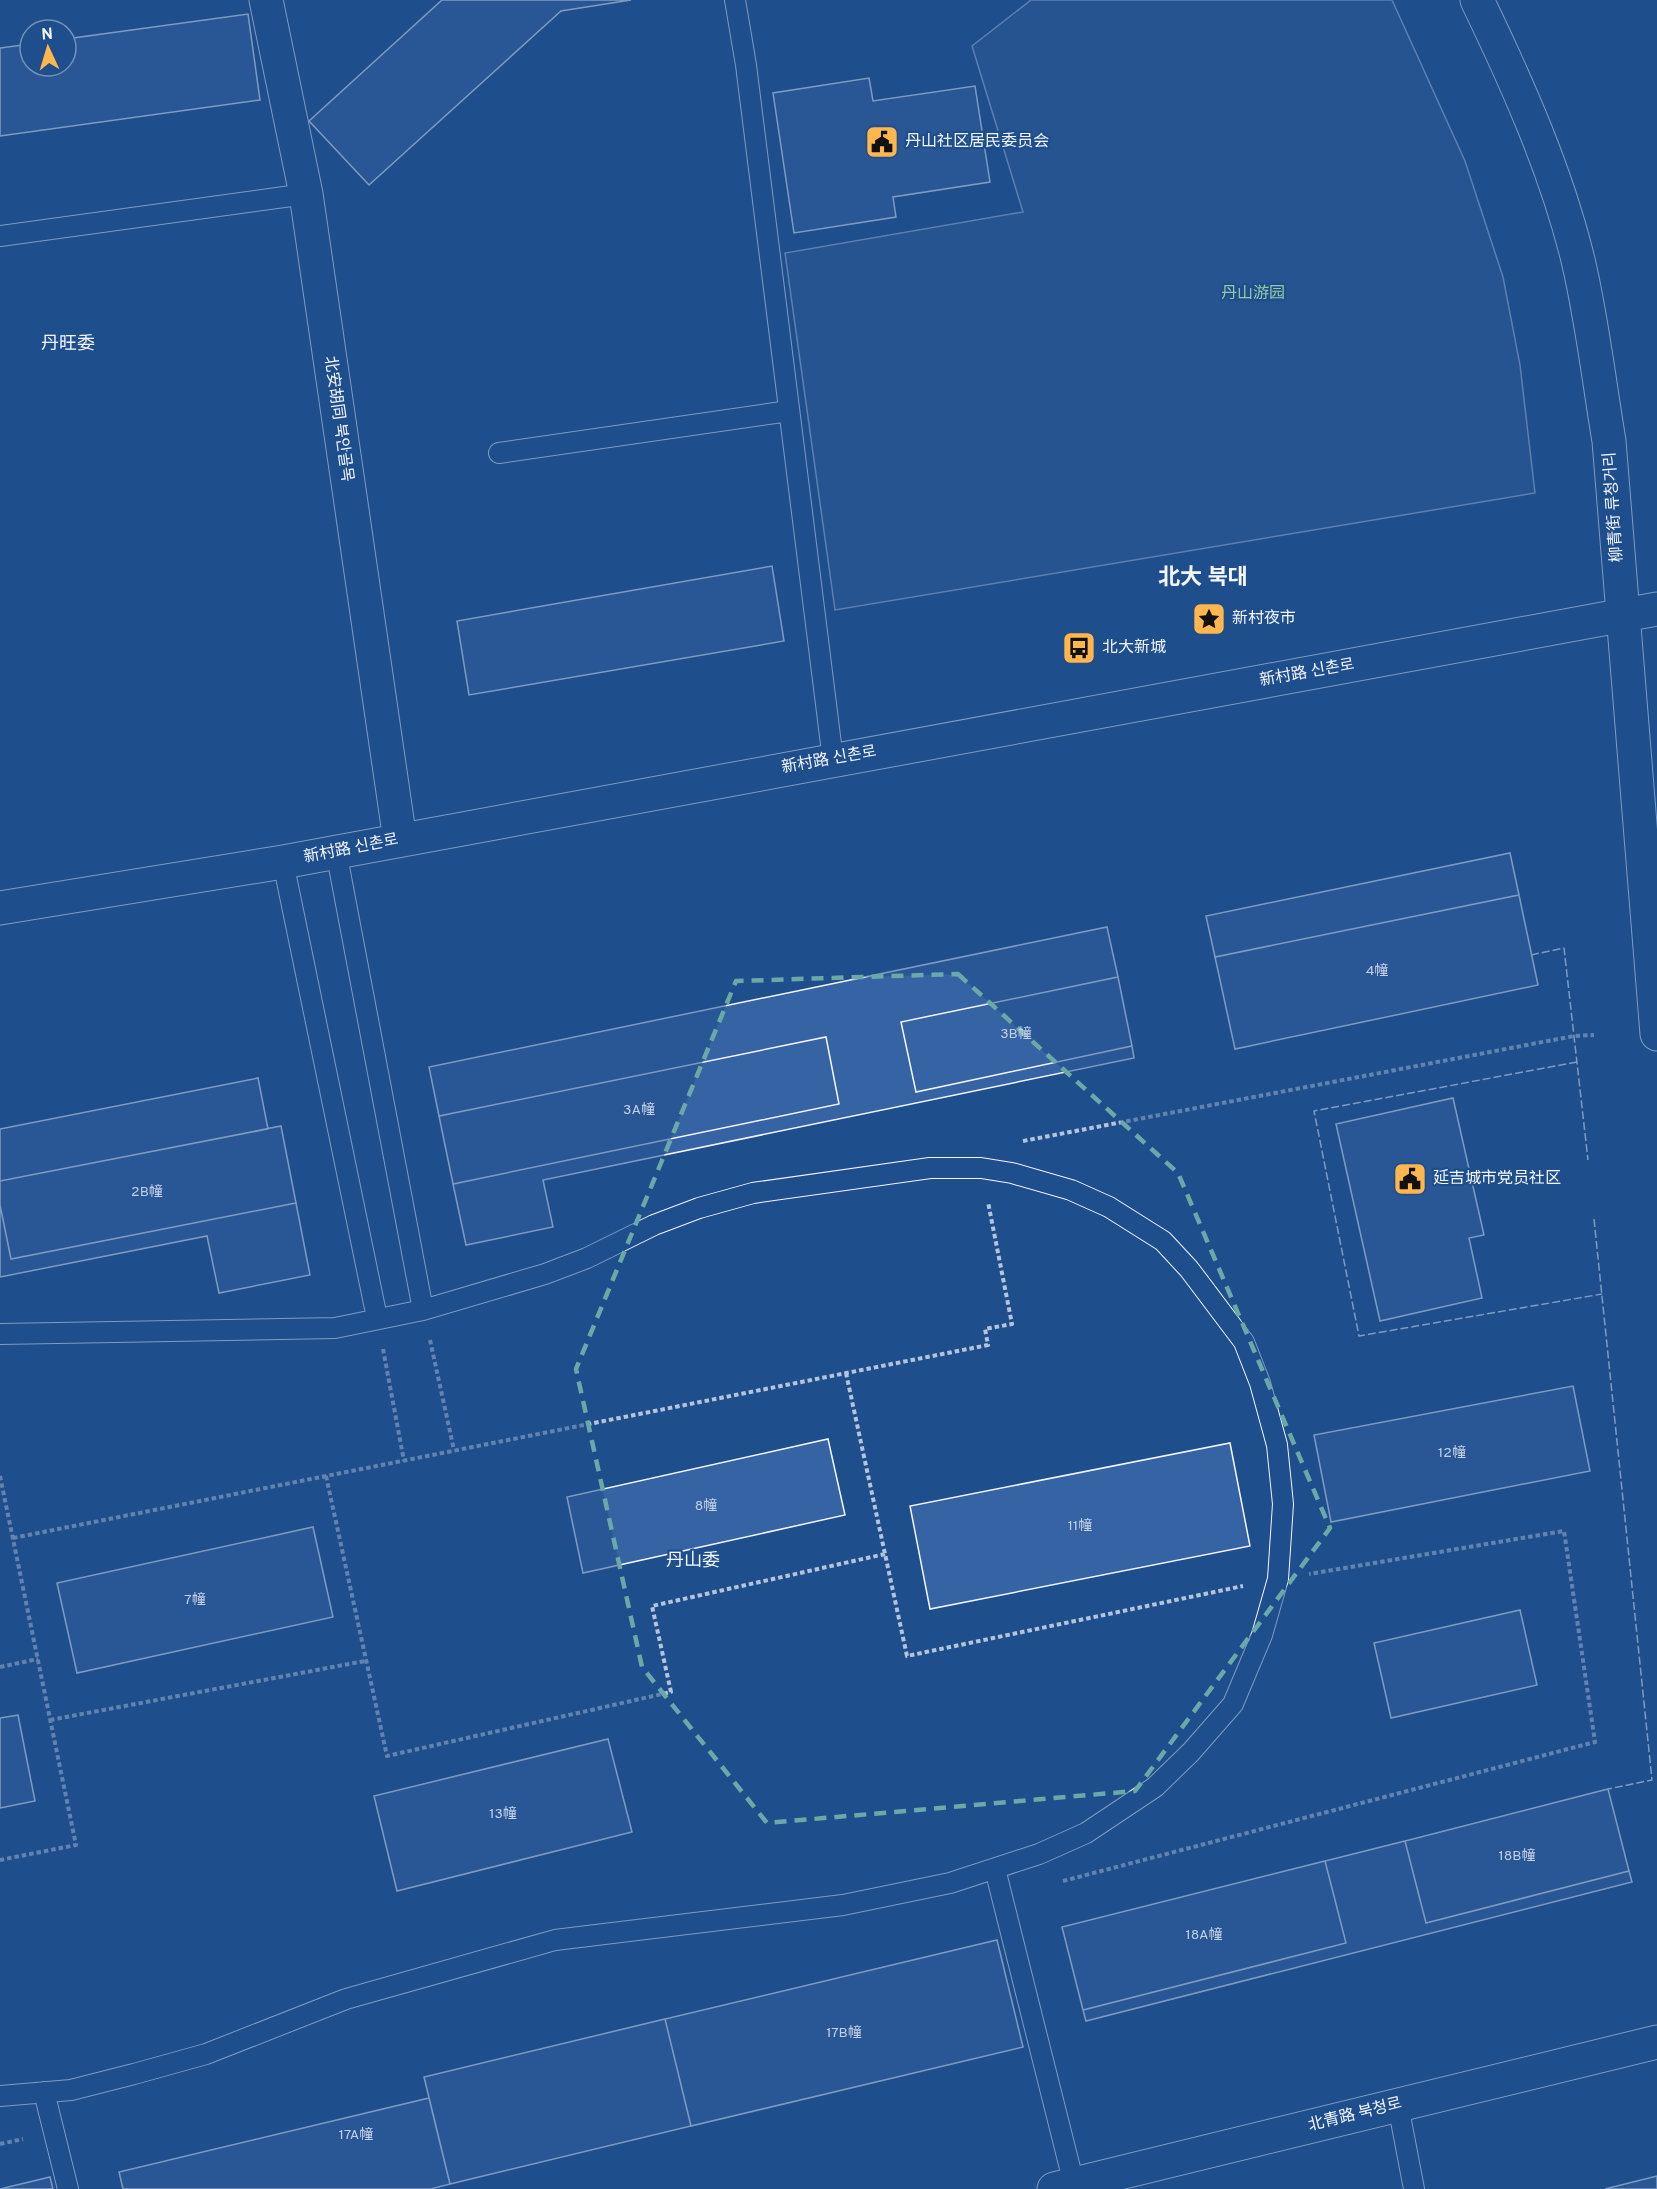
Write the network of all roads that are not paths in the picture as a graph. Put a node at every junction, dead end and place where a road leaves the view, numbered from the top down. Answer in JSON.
{"nodes":[{"id":1,"x":266,"y":0,"type":"edge"},
{"id":2,"x":735,"y":0,"type":"edge"},
{"id":3,"x":1477,"y":0,"type":"edge"},
{"id":4,"x":306,"y":194,"type":"junction"},
{"id":5,"x":0,"y":236,"type":"edge"},
{"id":6,"x":789,"y":411,"type":"junction"},
{"id":7,"x":499,"y":453,"type":"dead end"},
{"id":8,"x":1657,"y":609,"type":"edge"},
{"id":9,"x":1621,"y":616,"type":"junction"},
{"id":10,"x":833,"y":760,"type":"junction"},
{"id":11,"x":400,"y":840,"type":"junction"},
{"id":12,"x":336,"y":851,"type":"junction"},
{"id":13,"x":283,"y":862,"type":"junction"},
{"id":14,"x":0,"y":908,"type":"edge"},
{"id":15,"x":1657,"y":1034,"type":"edge"},
{"id":16,"x":423,"y":1310,"type":"junction"},
{"id":17,"x":377,"y":1318,"type":"junction"},
{"id":18,"x":0,"y":1334,"type":"edge"},
{"id":19,"x":995,"y":1869,"type":"junction"},
{"id":20,"x":1657,"y":2042,"type":"edge"},
{"id":21,"x":44,"y":2092,"type":"junction"},
{"id":22,"x":0,"y":2096,"type":"edge"},
{"id":23,"x":1398,"y":2105,"type":"junction"},
{"id":24,"x":1064,"y":2187,"type":"edge"},
{"id":25,"x":68,"y":2189,"type":"edge"},
{"id":26,"x":1414,"y":2189,"type":"edge"}],
"edges":[{"from":1,"to":4,"type":"street","name":"北安胡同 북안골목"},
{"from":2,"to":6,"type":"lane"},
{"from":3,"to":9,"type":"street","name":"柳青街 류청거리"},
{"from":4,"to":5,"type":"lane"},
{"from":4,"to":11,"type":"street","name":"北安胡同 북안골목"},
{"from":6,"to":7,"type":"lane"},
{"from":6,"to":10,"type":"lane"},
{"from":8,"to":9,"type":"street","name":"新村路 신촌로"},
{"from":9,"to":10,"type":"street","name":"新村路 신촌로"},
{"from":9,"to":15,"type":"street","name":"柳青街 류청거리"},
{"from":10,"to":11,"type":"street","name":"新村路 신촌로"},
{"from":11,"to":12,"type":"street","name":"新村路 신촌로"},
{"from":12,"to":13,"type":"street","name":"新村路 신촌로"},
{"from":12,"to":16,"type":"lane"},
{"from":13,"to":14,"type":"street","name":"新村路 신촌로"},
{"from":13,"to":17,"type":"lane"},
{"from":16,"to":17,"type":"lane"},
{"from":16,"to":19,"type":"lane"},
{"from":17,"to":18,"type":"lane"},
{"from":19,"to":21,"type":"lane"},
{"from":19,"to":24,"type":"lane"},
{"from":20,"to":23,"type":"street","name":"北青路 북청로"},
{"from":21,"to":22,"type":"lane"},
{"from":21,"to":25,"type":"lane"},
{"from":23,"to":24,"type":"street","name":"北青路 북청로"},
{"from":23,"to":26,"type":"lane"}]}
